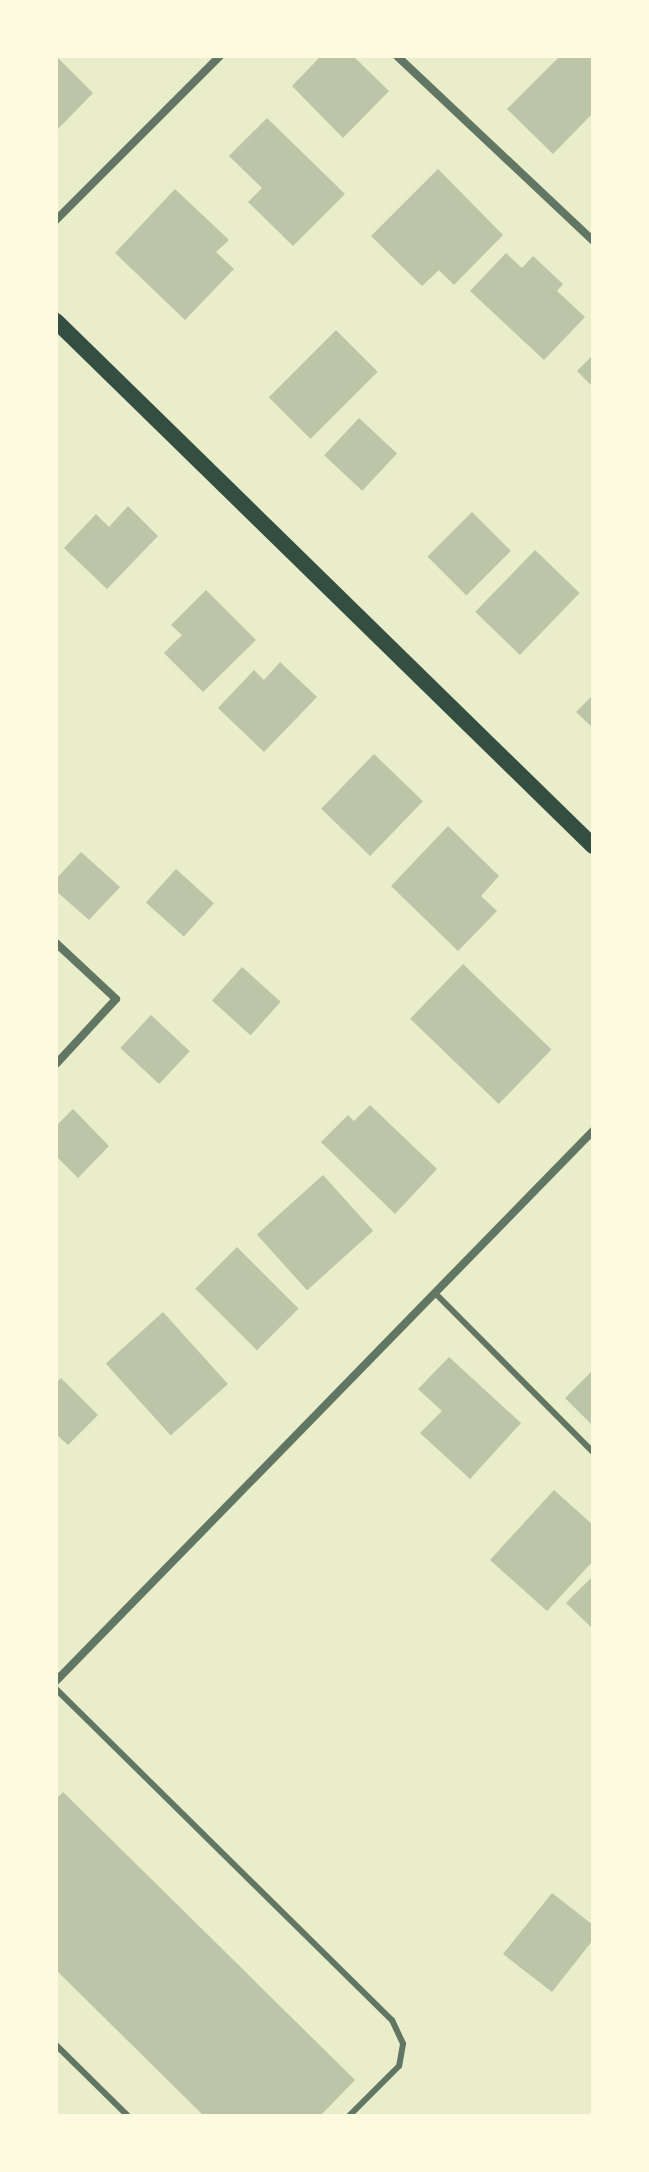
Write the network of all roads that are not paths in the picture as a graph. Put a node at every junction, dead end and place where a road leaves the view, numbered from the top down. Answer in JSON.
{"nodes":[{"id":1,"x":220,"y":56,"type":"edge"},
{"id":2,"x":397,"y":56,"type":"edge"},
{"id":3,"x":56,"y":220,"type":"edge"},
{"id":4,"x":593,"y":241,"type":"edge"},
{"id":5,"x":56,"y":321,"type":"edge"},
{"id":6,"x":593,"y":846,"type":"edge"},
{"id":7,"x":56,"y":943,"type":"edge"},
{"id":8,"x":56,"y":1064,"type":"edge"},
{"id":9,"x":593,"y":1131,"type":"edge"},
{"id":10,"x":435,"y":1293,"type":"junction"},
{"id":11,"x":593,"y":1452,"type":"edge"},
{"id":12,"x":56,"y":1681,"type":"edge"},
{"id":13,"x":56,"y":1689,"type":"edge"},
{"id":14,"x":56,"y":2045,"type":"edge"},
{"id":15,"x":128,"y":2116,"type":"edge"},
{"id":16,"x":349,"y":2116,"type":"edge"}],
"edges":[{"from":1,"to":3,"type":"street"},
{"from":2,"to":4,"type":"street"},
{"from":5,"to":6,"type":"main road"},
{"from":7,"to":8,"type":"street"},
{"from":9,"to":10,"type":"street"},
{"from":10,"to":11,"type":"lane"},
{"from":10,"to":12,"type":"street"},
{"from":13,"to":16,"type":"lane"},
{"from":14,"to":15,"type":"lane"}]}
